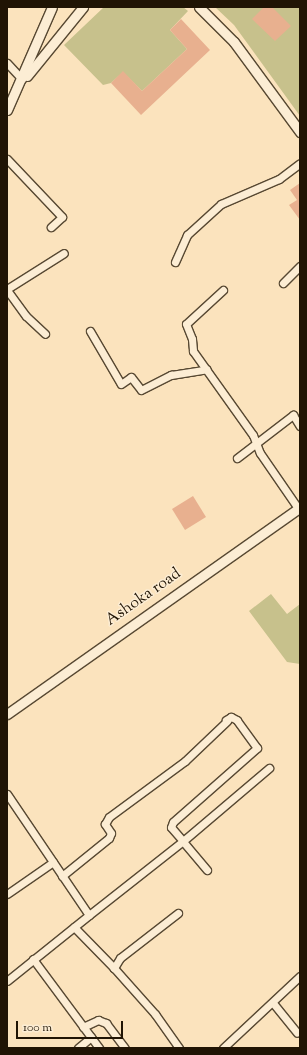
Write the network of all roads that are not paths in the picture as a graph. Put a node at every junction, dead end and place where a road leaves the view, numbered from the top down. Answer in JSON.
{"nodes":[{"id":1,"x":52,"y":7,"type":"edge"},
{"id":2,"x":83,"y":7,"type":"edge"},
{"id":3,"x":199,"y":7,"type":"edge"},
{"id":4,"x":7,"y":63,"type":"edge"},
{"id":5,"x":21,"y":82,"type":"junction"},
{"id":6,"x":7,"y":110,"type":"edge"},
{"id":7,"x":300,"y":132,"type":"edge"},
{"id":8,"x":7,"y":159,"type":"edge"},
{"id":9,"x":300,"y":163,"type":"edge"},
{"id":10,"x":51,"y":227,"type":"dead end"},
{"id":11,"x":64,"y":253,"type":"dead end"},
{"id":12,"x":175,"y":262,"type":"dead end"},
{"id":13,"x":300,"y":266,"type":"edge"},
{"id":14,"x":283,"y":283,"type":"dead end"},
{"id":15,"x":7,"y":289,"type":"edge"},
{"id":16,"x":223,"y":290,"type":"dead end"},
{"id":17,"x":90,"y":331,"type":"dead end"},
{"id":18,"x":45,"y":334,"type":"dead end"},
{"id":19,"x":207,"y":369,"type":"junction"},
{"id":20,"x":300,"y":426,"type":"edge"},
{"id":21,"x":257,"y":443,"type":"junction"},
{"id":22,"x":237,"y":458,"type":"dead end"},
{"id":23,"x":299,"y":508,"type":"edge"},
{"id":24,"x":7,"y":714,"type":"edge"},
{"id":25,"x":269,"y":768,"type":"dead end"},
{"id":26,"x":7,"y":794,"type":"edge"},
{"id":27,"x":183,"y":841,"type":"junction"},
{"id":28,"x":53,"y":862,"type":"junction"},
{"id":29,"x":207,"y":870,"type":"dead end"},
{"id":30,"x":62,"y":876,"type":"junction"},
{"id":31,"x":7,"y":894,"type":"edge"},
{"id":32,"x":178,"y":913,"type":"dead end"},
{"id":33,"x":89,"y":914,"type":"junction"},
{"id":34,"x":74,"y":927,"type":"junction"},
{"id":35,"x":33,"y":959,"type":"junction"},
{"id":36,"x":114,"y":968,"type":"junction"},
{"id":37,"x":300,"y":976,"type":"edge"},
{"id":38,"x":7,"y":981,"type":"edge"},
{"id":39,"x":273,"y":1003,"type":"junction"},
{"id":40,"x":83,"y":1027,"type":"junction"},
{"id":41,"x":297,"y":1032,"type":"dead end"},
{"id":42,"x":91,"y":1037,"type":"junction"},
{"id":43,"x":78,"y":1048,"type":"edge"},
{"id":44,"x":99,"y":1048,"type":"edge"},
{"id":45,"x":125,"y":1048,"type":"edge"},
{"id":46,"x":180,"y":1048,"type":"edge"},
{"id":47,"x":223,"y":1048,"type":"edge"}],
"edges":[{"from":1,"to":5,"type":"street"},
{"from":2,"to":5,"type":"street"},
{"from":3,"to":7,"type":"street"},
{"from":4,"to":5,"type":"street"},
{"from":5,"to":6,"type":"street"},
{"from":8,"to":10,"type":"street"},
{"from":9,"to":12,"type":"street"},
{"from":11,"to":15,"type":"street"},
{"from":13,"to":14,"type":"street"},
{"from":15,"to":18,"type":"street"},
{"from":16,"to":19,"type":"street"},
{"from":17,"to":19,"type":"street"},
{"from":19,"to":21,"type":"street"},
{"from":20,"to":21,"type":"street"},
{"from":21,"to":22,"type":"street"},
{"from":21,"to":23,"type":"street"},
{"from":23,"to":24,"type":"street","name":"Ashoka road"},
{"from":25,"to":27,"type":"street"},
{"from":26,"to":28,"type":"street"},
{"from":27,"to":29,"type":"street"},
{"from":27,"to":30,"type":"street"},
{"from":27,"to":33,"type":"street"},
{"from":28,"to":30,"type":"street"},
{"from":28,"to":31,"type":"street"},
{"from":30,"to":33,"type":"street"},
{"from":32,"to":36,"type":"street"},
{"from":33,"to":34,"type":"street"},
{"from":34,"to":35,"type":"street"},
{"from":34,"to":36,"type":"street"},
{"from":35,"to":38,"type":"street"},
{"from":35,"to":40,"type":"street"},
{"from":36,"to":46,"type":"street"},
{"from":37,"to":39,"type":"street"},
{"from":39,"to":41,"type":"street"},
{"from":39,"to":47,"type":"street"},
{"from":40,"to":42,"type":"street"},
{"from":40,"to":45,"type":"street"},
{"from":42,"to":43,"type":"street"},
{"from":42,"to":44,"type":"street"}]}
